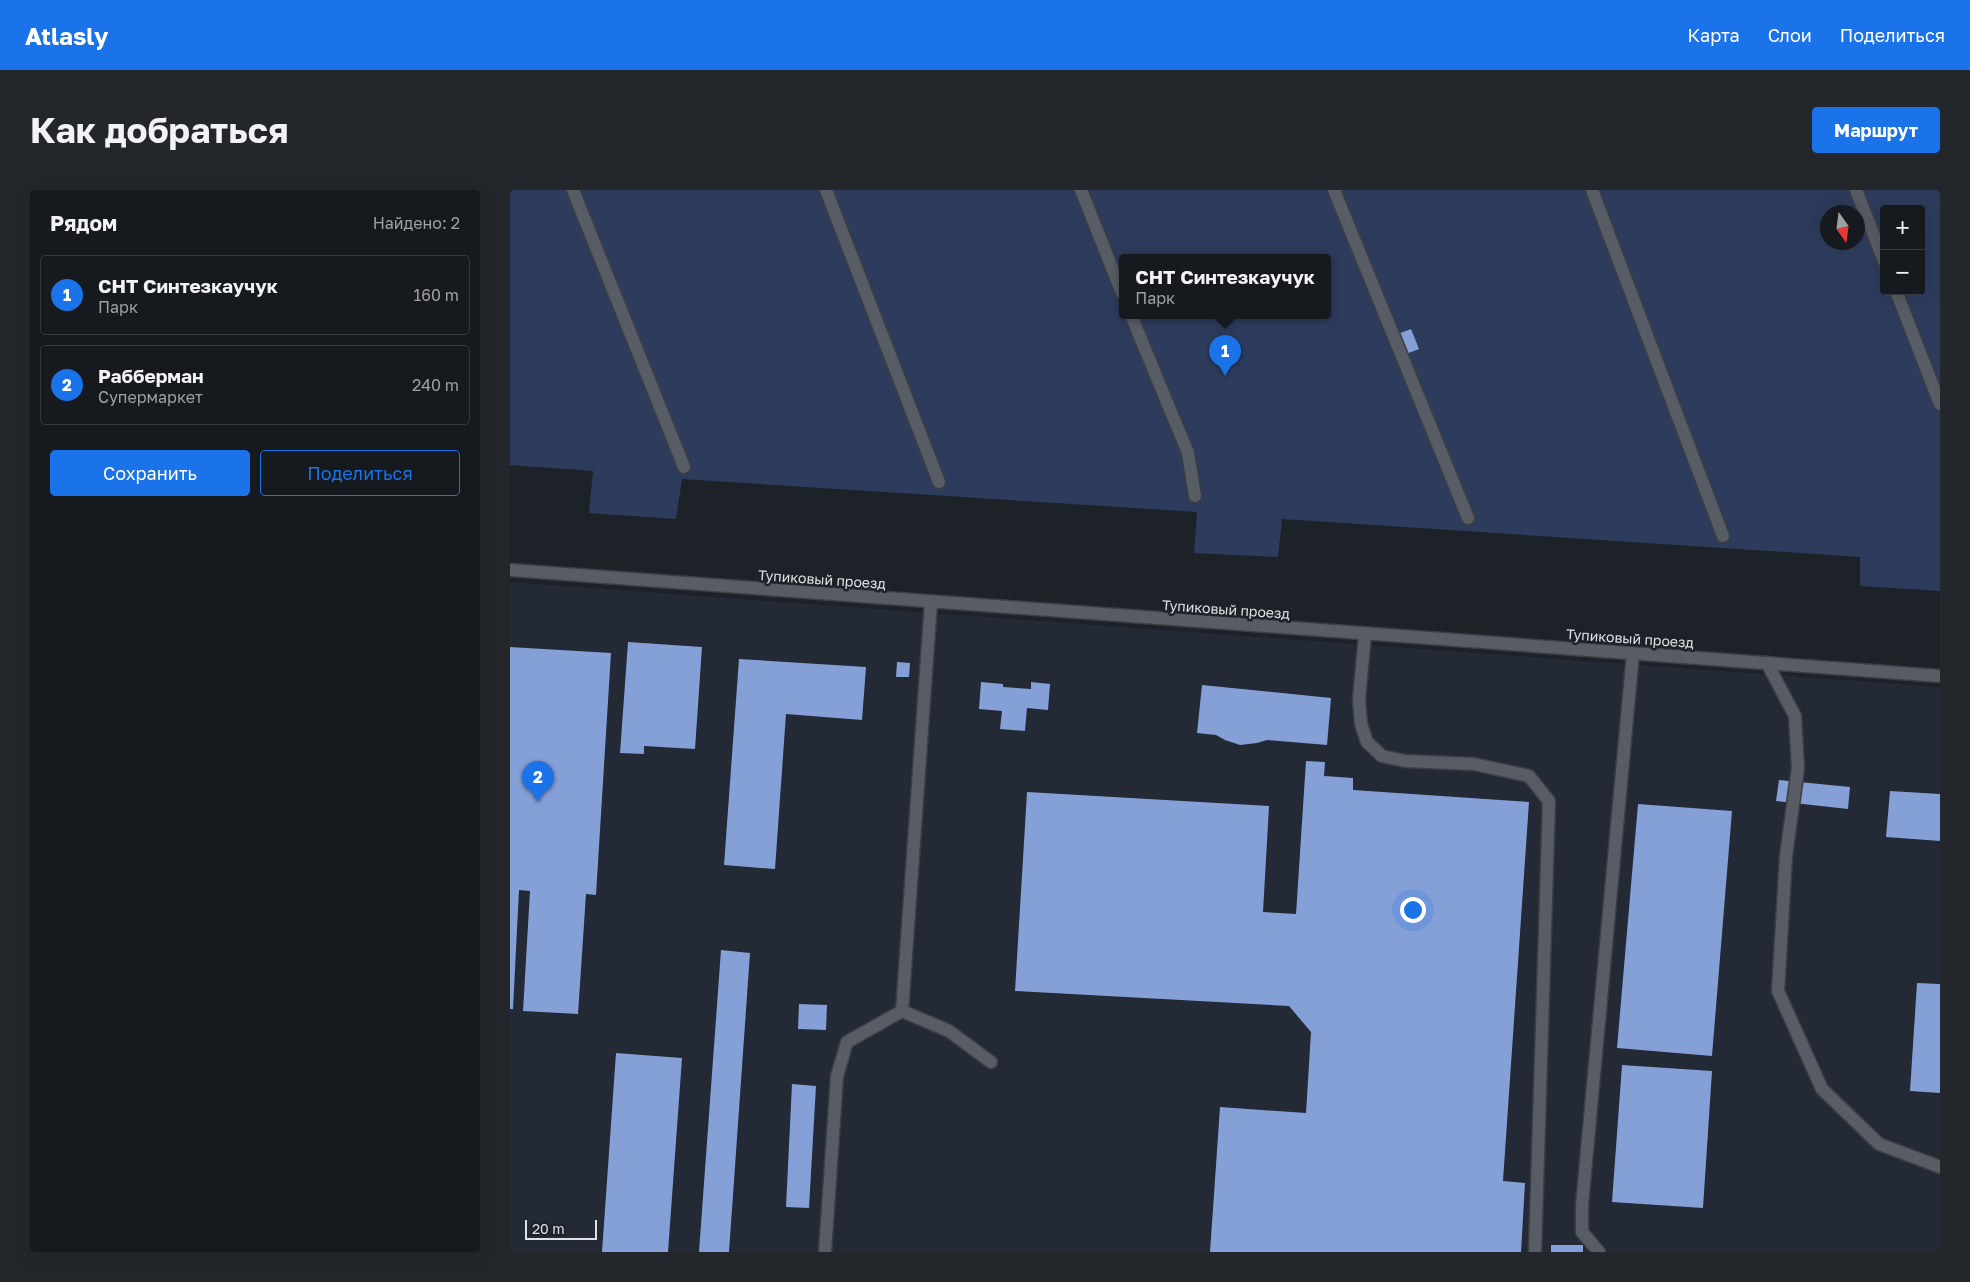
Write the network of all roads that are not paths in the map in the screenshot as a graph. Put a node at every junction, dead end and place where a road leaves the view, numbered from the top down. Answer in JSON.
{"nodes":[{"id":1,"x":573,"y":190,"type":"edge"},
{"id":2,"x":826,"y":190,"type":"edge"},
{"id":3,"x":1080,"y":190,"type":"edge"},
{"id":4,"x":1334,"y":190,"type":"edge"},
{"id":5,"x":1592,"y":190,"type":"edge"},
{"id":6,"x":1856,"y":190,"type":"edge"},
{"id":7,"x":1880,"y":251,"type":"edge"},
{"id":8,"x":1119,"y":286,"type":"edge"},
{"id":9,"x":1898,"y":295,"type":"edge"},
{"id":10,"x":1133,"y":319,"type":"edge"},
{"id":11,"x":1940,"y":404,"type":"edge"},
{"id":12,"x":684,"y":467,"type":"dead end"},
{"id":13,"x":939,"y":482,"type":"dead end"},
{"id":14,"x":1195,"y":496,"type":"dead end"},
{"id":15,"x":1468,"y":518,"type":"dead end"},
{"id":16,"x":1723,"y":536,"type":"dead end"},
{"id":17,"x":510,"y":570,"type":"edge"},
{"id":18,"x":931,"y":602,"type":"junction"},
{"id":19,"x":1365,"y":634,"type":"junction"},
{"id":20,"x":1633,"y":653,"type":"junction"},
{"id":21,"x":1767,"y":663,"type":"junction"},
{"id":22,"x":1940,"y":676,"type":"edge"},
{"id":23,"x":902,"y":1011,"type":"junction"},
{"id":24,"x":991,"y":1062,"type":"dead end"},
{"id":25,"x":1940,"y":1167,"type":"edge"},
{"id":26,"x":825,"y":1252,"type":"edge"},
{"id":27,"x":1534,"y":1252,"type":"edge"},
{"id":28,"x":1599,"y":1252,"type":"edge"}],
"edges":[{"from":1,"to":12,"type":"street"},
{"from":2,"to":13,"type":"street"},
{"from":3,"to":8,"type":"street"},
{"from":4,"to":15,"type":"street"},
{"from":5,"to":16,"type":"street"},
{"from":6,"to":7,"type":"street"},
{"from":9,"to":11,"type":"street"},
{"from":10,"to":14,"type":"street"},
{"from":17,"to":18,"type":"street","name":"Тупиковый проезд"},
{"from":18,"to":19,"type":"street","name":"Тупиковый проезд"},
{"from":18,"to":23,"type":"street"},
{"from":19,"to":20,"type":"street","name":"Тупиковый проезд"},
{"from":19,"to":27,"type":"street"},
{"from":20,"to":21,"type":"street","name":"Тупиковый проезд"},
{"from":20,"to":28,"type":"street"},
{"from":21,"to":22,"type":"street","name":"Тупиковый проезд"},
{"from":21,"to":25,"type":"street"},
{"from":23,"to":24,"type":"street"},
{"from":23,"to":26,"type":"street"}]}
